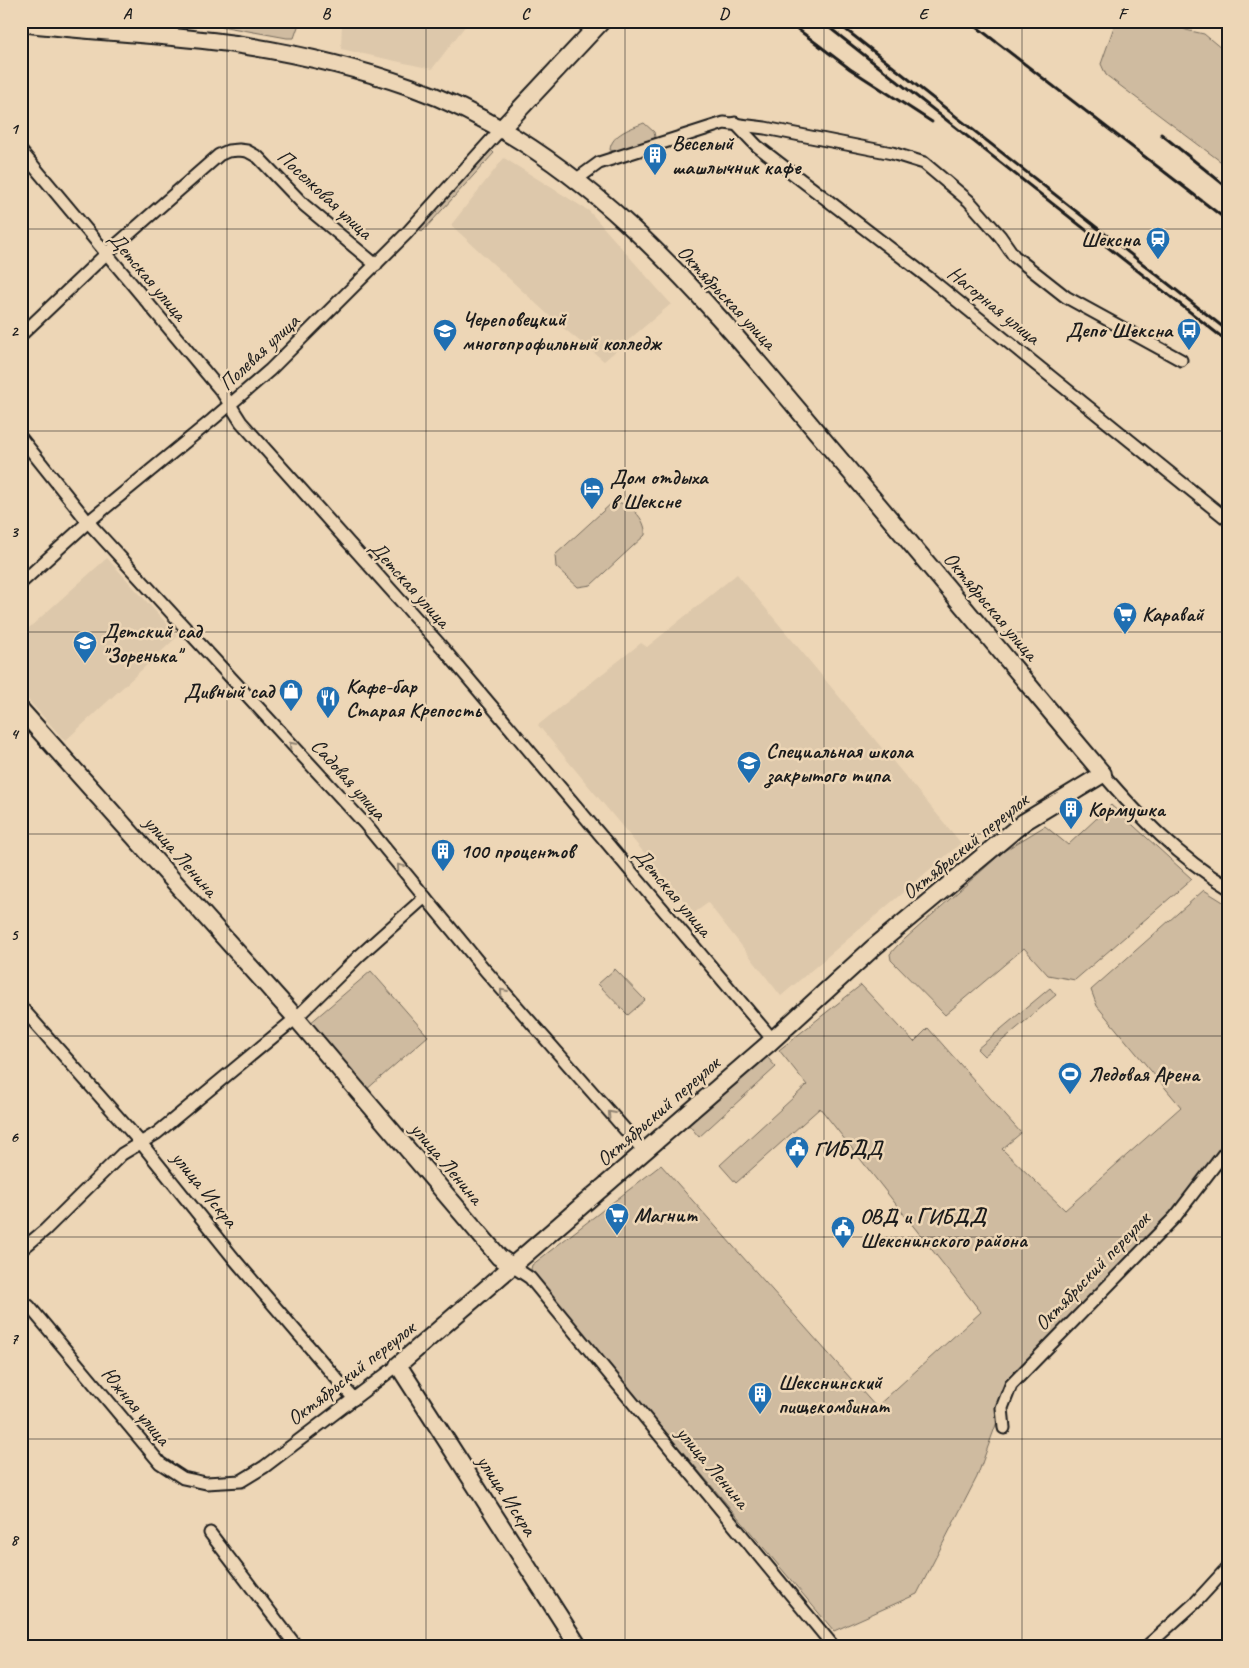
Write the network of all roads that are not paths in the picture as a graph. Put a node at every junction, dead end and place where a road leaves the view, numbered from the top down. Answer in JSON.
{"nodes":[{"id":1,"x":602,"y":21,"type":"edge"},
{"id":2,"x":21,"y":23,"type":"edge"},
{"id":3,"x":120,"y":27,"type":"edge"},
{"id":4,"x":735,"y":123,"type":"junction"},
{"id":5,"x":502,"y":128,"type":"junction"},
{"id":6,"x":21,"y":151,"type":"edge"},
{"id":7,"x":577,"y":179,"type":"junction"},
{"id":8,"x":106,"y":254,"type":"junction"},
{"id":9,"x":376,"y":265,"type":"junction"},
{"id":10,"x":21,"y":335,"type":"edge"},
{"id":11,"x":1181,"y":360,"type":"dead end"},
{"id":12,"x":231,"y":404,"type":"junction"},
{"id":13,"x":21,"y":438,"type":"edge"},
{"id":14,"x":1228,"y":520,"type":"edge"},
{"id":15,"x":88,"y":522,"type":"junction"},
{"id":16,"x":21,"y":583,"type":"edge"},
{"id":17,"x":21,"y":710,"type":"edge"},
{"id":18,"x":1103,"y":774,"type":"junction"},
{"id":19,"x":1228,"y":888,"type":"edge"},
{"id":20,"x":425,"y":897,"type":"junction"},
{"id":21,"x":21,"y":1007,"type":"edge"},
{"id":22,"x":296,"y":1018,"type":"junction"},
{"id":23,"x":773,"y":1040,"type":"junction"},
{"id":24,"x":141,"y":1143,"type":"junction"},
{"id":25,"x":1228,"y":1148,"type":"edge"},
{"id":26,"x":643,"y":1150,"type":"junction"},
{"id":27,"x":21,"y":1250,"type":"edge"},
{"id":28,"x":512,"y":1266,"type":"junction"},
{"id":29,"x":29,"y":1306,"type":"dead end"},
{"id":30,"x":398,"y":1365,"type":"junction"},
{"id":31,"x":354,"y":1399,"type":"junction"},
{"id":32,"x":1004,"y":1428,"type":"dead end"},
{"id":33,"x":241,"y":1481,"type":"joint"},
{"id":34,"x":210,"y":1533,"type":"dead end"},
{"id":35,"x":1228,"y":1567,"type":"edge"},
{"id":36,"x":574,"y":1645,"type":"edge"},
{"id":37,"x":1152,"y":1645,"type":"edge"},
{"id":38,"x":297,"y":1647,"type":"edge"},
{"id":39,"x":834,"y":1647,"type":"edge"}],
"edges":[{"from":1,"to":5,"type":"street"},
{"from":2,"to":3,"type":"street","name":"Октябрьская улица"},
{"from":3,"to":5,"type":"street","name":"Октябрьская улица"},
{"from":4,"to":7,"type":"street"},
{"from":4,"to":11,"type":"street"},
{"from":4,"to":14,"type":"street","name":"Нагорная улица"},
{"from":5,"to":7,"type":"street","name":"Октябрьская улица"},
{"from":5,"to":9,"type":"street","name":"Полевая улица"},
{"from":6,"to":8,"type":"street","name":"Детская улица"},
{"from":7,"to":18,"type":"street","name":"Октябрьская улица"},
{"from":8,"to":9,"type":"street","name":"Поселковая улица"},
{"from":8,"to":10,"type":"street"},
{"from":8,"to":12,"type":"street","name":"Детская улица"},
{"from":9,"to":12,"type":"street","name":"Полевая улица"},
{"from":12,"to":15,"type":"street","name":"Полевая улица"},
{"from":12,"to":23,"type":"street","name":"Детская улица"},
{"from":13,"to":15,"type":"street","name":"Садовая улица"},
{"from":15,"to":16,"type":"street","name":"Полевая улица"},
{"from":20,"to":15,"type":"street","name":"Садовая улица","one_way":true},
{"from":17,"to":22,"type":"street","name":"улица Ленина"},
{"from":18,"to":19,"type":"street","name":"Октябрьская улица"},
{"from":18,"to":23,"type":"street","name":"Октябрьский переулок"},
{"from":20,"to":22,"type":"street"},
{"from":26,"to":20,"type":"street","name":"Садовая улица","one_way":true},
{"from":21,"to":24,"type":"street","name":"улица Искра"},
{"from":22,"to":24,"type":"street"},
{"from":22,"to":28,"type":"street","name":"улица Ленина"},
{"from":23,"to":26,"type":"street","name":"Октябрьский переулок"},
{"from":24,"to":27,"type":"street"},
{"from":24,"to":31,"type":"street","name":"улица Искра"},
{"from":25,"to":32,"type":"street","name":"Октябрьский переулок"},
{"from":26,"to":28,"type":"street","name":"Октябрьский переулок"},
{"from":28,"to":30,"type":"street","name":"Октябрьский переулок"},
{"from":28,"to":39,"type":"street","name":"улица Ленина"},
{"from":29,"to":33,"type":"street","name":"Южная улица"},
{"from":30,"to":31,"type":"street","name":"Октябрьский переулок"},
{"from":30,"to":36,"type":"street","name":"улица Искра"},
{"from":31,"to":33,"type":"street","name":"Октябрьский переулок"},
{"from":34,"to":38,"type":"street"},
{"from":35,"to":37,"type":"street"}]}
